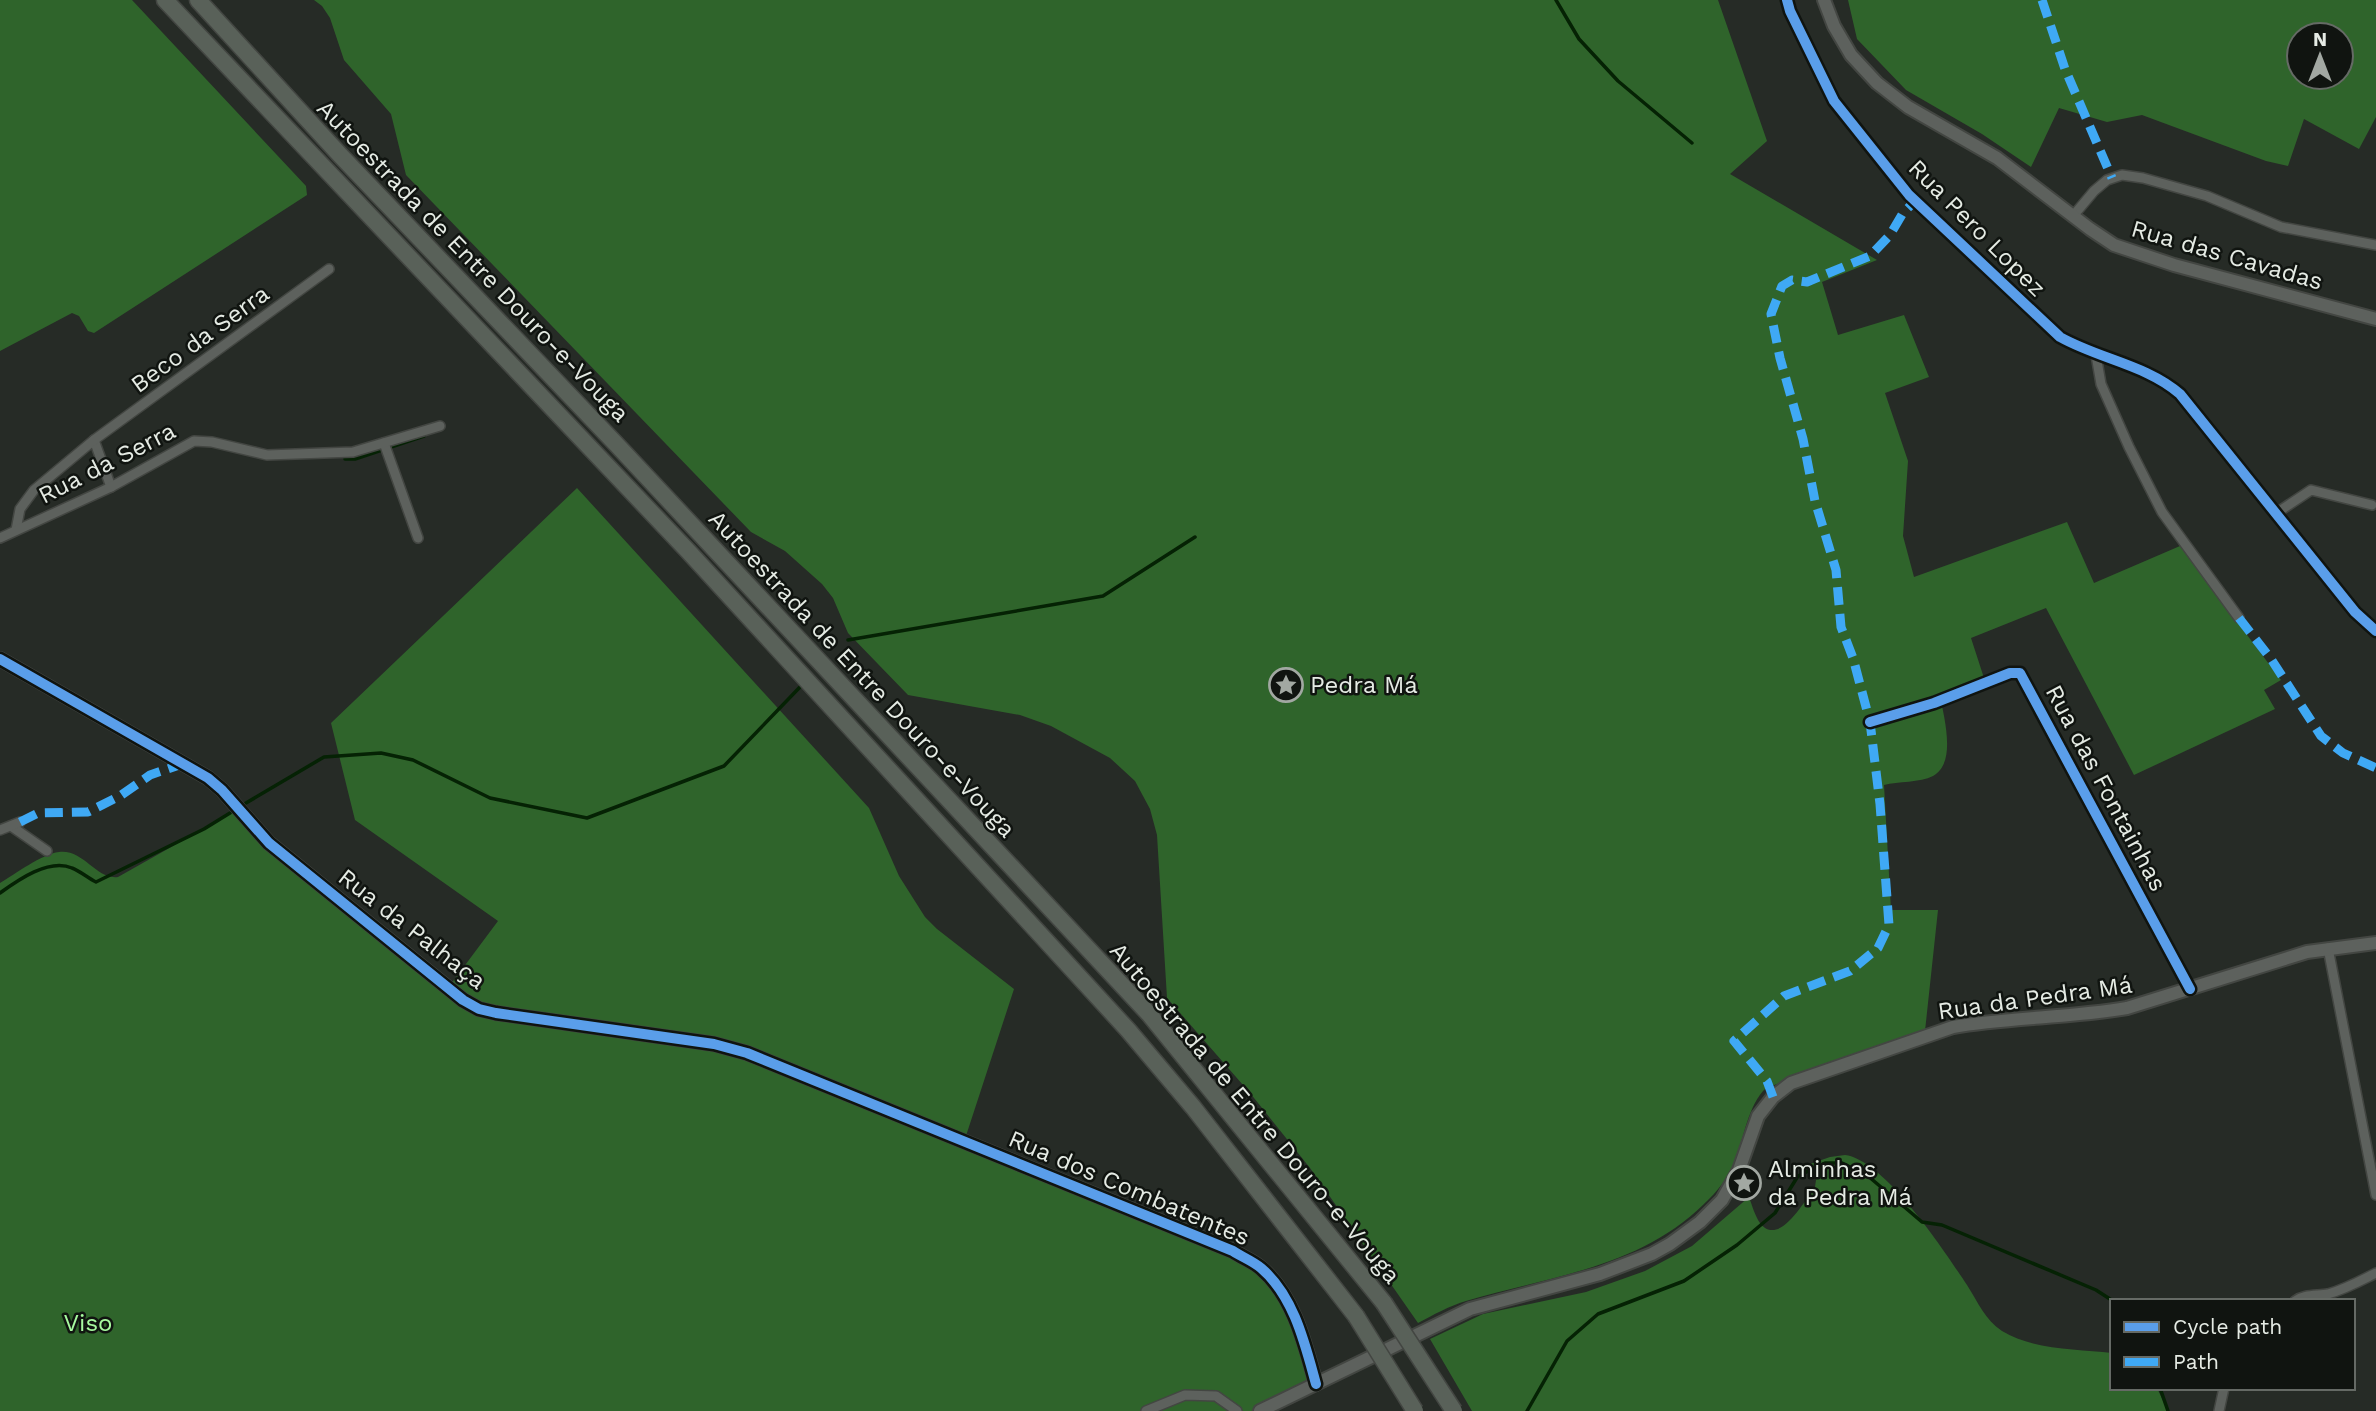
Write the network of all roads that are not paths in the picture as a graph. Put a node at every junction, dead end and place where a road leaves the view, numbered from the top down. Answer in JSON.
{"nodes":[{"id":1,"x":165,"y":0,"type":"edge"},
{"id":2,"x":198,"y":0,"type":"edge"},
{"id":3,"x":1787,"y":0,"type":"edge"},
{"id":4,"x":1824,"y":0,"type":"edge"},
{"id":5,"x":2073,"y":216,"type":"junction"},
{"id":6,"x":2376,"y":245,"type":"edge"},
{"id":7,"x":329,"y":269,"type":"dead end"},
{"id":8,"x":2376,"y":320,"type":"edge"},
{"id":9,"x":2096,"y":355,"type":"junction"},
{"id":10,"x":440,"y":426,"type":"dead end"},
{"id":11,"x":94,"y":440,"type":"junction"},
{"id":12,"x":384,"y":443,"type":"junction"},
{"id":13,"x":111,"y":487,"type":"junction"},
{"id":14,"x":2372,"y":505,"type":"dead end"},
{"id":15,"x":2276,"y":514,"type":"junction"},
{"id":16,"x":16,"y":530,"type":"junction"},
{"id":17,"x":0,"y":538,"type":"edge"},
{"id":18,"x":418,"y":538,"type":"dead end"},
{"id":19,"x":2239,"y":618,"type":"dead end"},
{"id":20,"x":2376,"y":631,"type":"edge"},
{"id":21,"x":0,"y":659,"type":"edge"},
{"id":22,"x":1870,"y":722,"type":"dead end"},
{"id":23,"x":0,"y":830,"type":"edge"},
{"id":24,"x":47,"y":851,"type":"dead end"},
{"id":25,"x":2376,"y":943,"type":"edge"},
{"id":26,"x":2328,"y":947,"type":"junction"},
{"id":27,"x":2190,"y":989,"type":"junction"},
{"id":28,"x":898,"y":1115,"type":"joint"},
{"id":29,"x":2376,"y":1195,"type":"edge"},
{"id":30,"x":2376,"y":1273,"type":"edge"},
{"id":31,"x":2297,"y":1299,"type":"edge"},
{"id":32,"x":1316,"y":1384,"type":"junction"},
{"id":33,"x":2224,"y":1390,"type":"edge"},
{"id":34,"x":1146,"y":1411,"type":"edge"},
{"id":35,"x":1237,"y":1411,"type":"edge"},
{"id":36,"x":1260,"y":1411,"type":"edge"},
{"id":37,"x":1415,"y":1411,"type":"edge"},
{"id":38,"x":1454,"y":1411,"type":"edge"},
{"id":39,"x":2219,"y":1411,"type":"edge"}],
"edges":[{"from":1,"to":37,"type":"highway","name":"Autoestrada de Entre Douro-e-Vouga","bridge":true},
{"from":2,"to":38,"type":"highway","name":"Autoestrada de Entre Douro-e-Vouga","bridge":true},
{"from":3,"to":9,"type":"street","name":"Rua Pero Lopez"},
{"from":4,"to":5,"type":"main road","name":"Rua das Cavadas"},
{"from":5,"to":6,"type":"street"},
{"from":5,"to":8,"type":"main road","name":"Rua das Cavadas"},
{"from":7,"to":11,"type":"street","name":"Beco da Serra"},
{"from":9,"to":15,"type":"street","name":"Rua Pero Lopez"},
{"from":9,"to":19,"type":"street"},
{"from":10,"to":12,"type":"street","name":"Rua da Serra"},
{"from":11,"to":13,"type":"street"},
{"from":11,"to":16,"type":"street","name":"Beco da Serra"},
{"from":12,"to":13,"type":"street","name":"Rua da Serra"},
{"from":12,"to":18,"type":"street"},
{"from":13,"to":16,"type":"street","name":"Rua da Serra"},
{"from":14,"to":15,"type":"street"},
{"from":15,"to":20,"type":"street","name":"Rua Pero Lopez"},
{"from":16,"to":17,"type":"street","name":"Rua da Serra"},
{"from":21,"to":28,"type":"main road","name":"Rua da Palhaça"},
{"from":22,"to":27,"type":"street","name":"Rua das Fontainhas"},
{"from":23,"to":24,"type":"street"},
{"from":25,"to":26,"type":"main road","name":"Rua da Pedra Má"},
{"from":26,"to":27,"type":"main road","name":"Rua da Pedra Má"},
{"from":26,"to":29,"type":"street"},
{"from":27,"to":32,"type":"main road","name":"Rua da Pedra Má"},
{"from":28,"to":32,"type":"main road","name":"Rua dos Combatentes"},
{"from":30,"to":31,"type":"street"},
{"from":32,"to":36,"type":"main road","name":"Rua da Pedra Má"},
{"from":33,"to":39,"type":"street"},
{"from":34,"to":35,"type":"street"}]}
